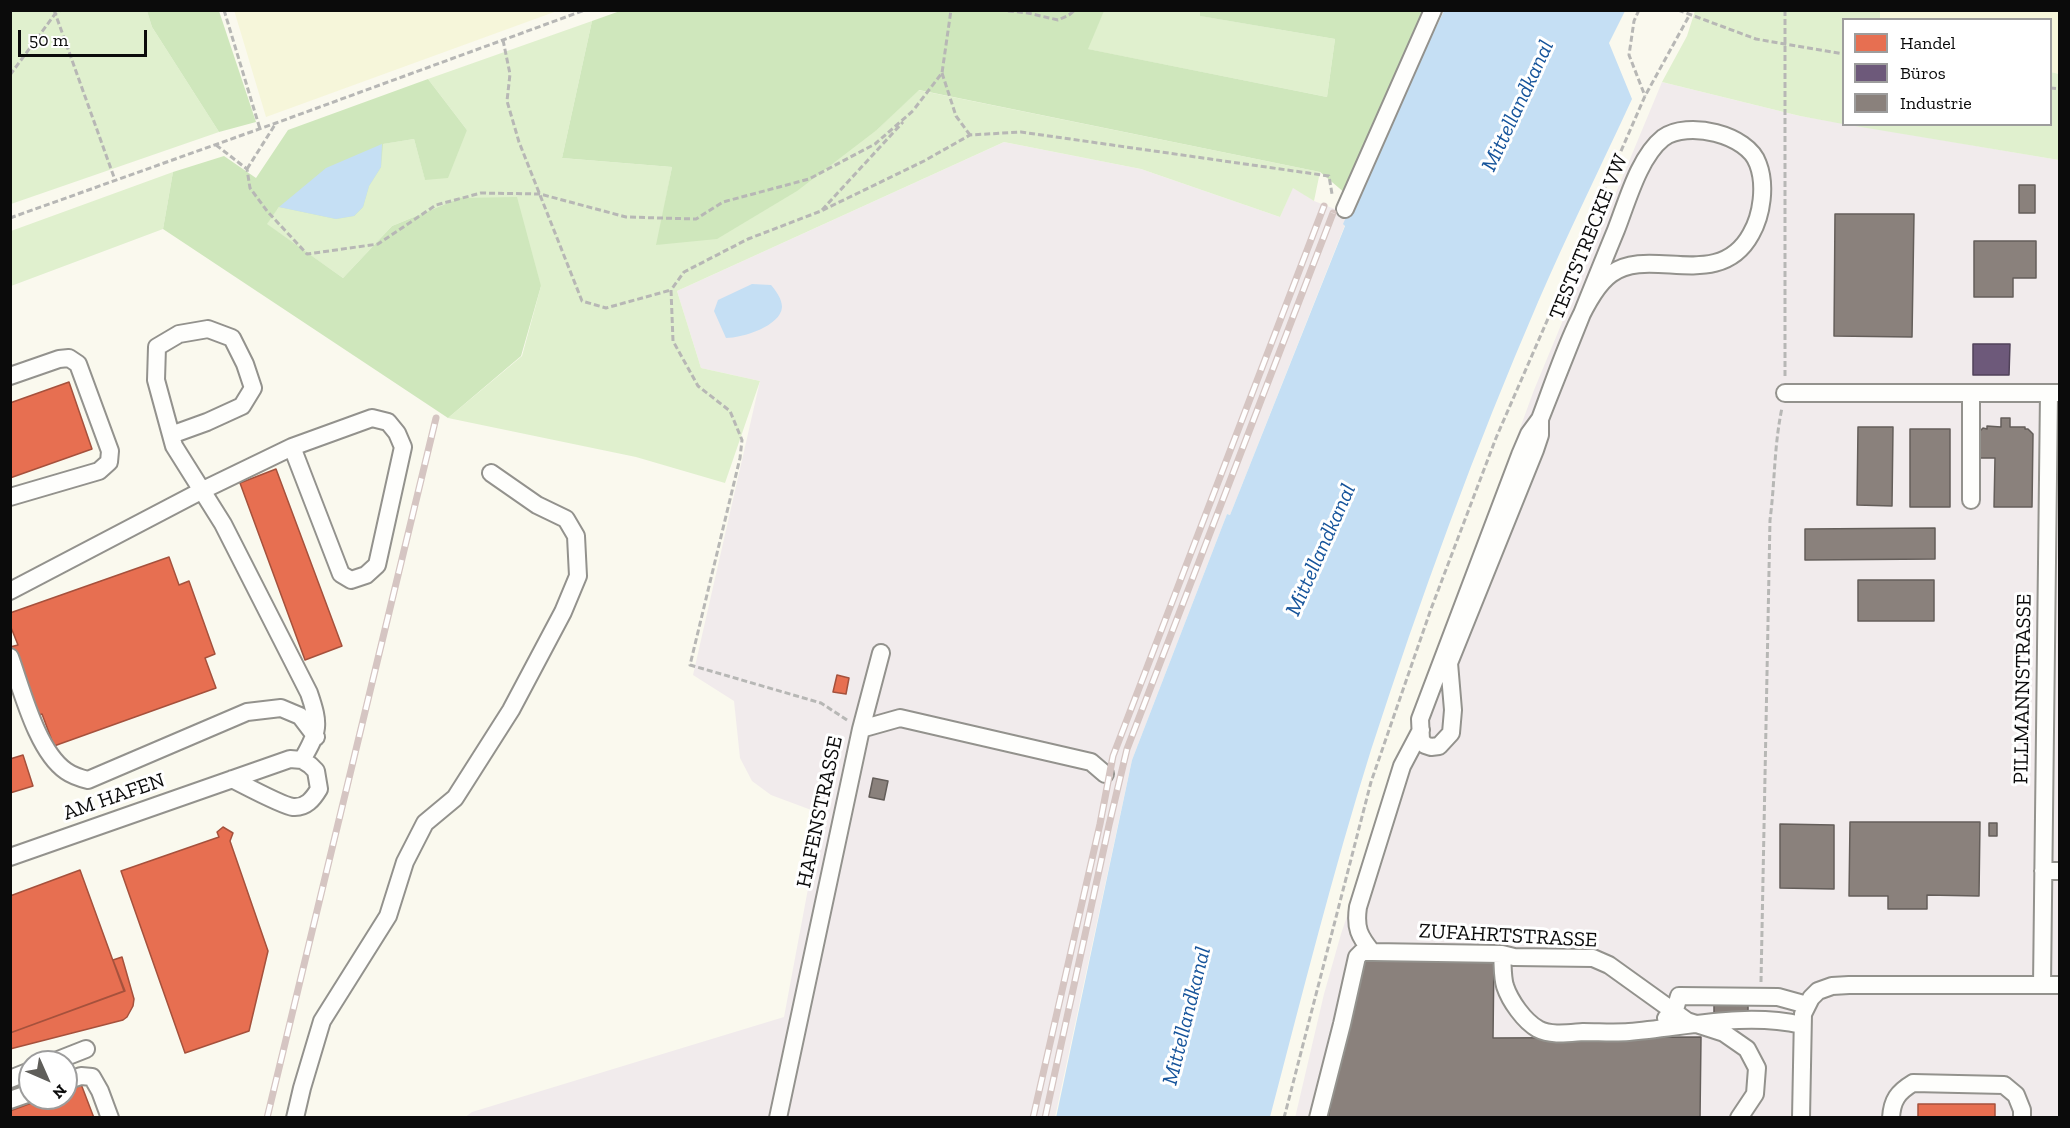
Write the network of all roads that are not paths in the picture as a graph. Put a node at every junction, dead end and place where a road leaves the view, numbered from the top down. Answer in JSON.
{"nodes":[{"id":1,"x":1433,"y":10,"type":"edge"},
{"id":2,"x":1345,"y":209,"type":"dead end"},
{"id":3,"x":10,"y":376,"type":"edge"},
{"id":4,"x":1785,"y":393,"type":"road end"},
{"id":5,"x":1971,"y":393,"type":"junction"},
{"id":6,"x":2054,"y":393,"type":"edge"},
{"id":7,"x":1540,"y":419,"type":"junction"},
{"id":8,"x":171,"y":435,"type":"junction"},
{"id":9,"x":292,"y":447,"type":"junction"},
{"id":10,"x":492,"y":473,"type":"dead end"},
{"id":11,"x":201,"y":490,"type":"junction"},
{"id":12,"x":10,"y":497,"type":"edge"},
{"id":13,"x":1971,"y":500,"type":"dead end"},
{"id":14,"x":10,"y":591,"type":"edge"},
{"id":15,"x":881,"y":653,"type":"dead end"},
{"id":16,"x":10,"y":657,"type":"edge"},
{"id":17,"x":1449,"y":663,"type":"junction"},
{"id":18,"x":2052,"y":681,"type":"edge"},
{"id":19,"x":861,"y":729,"type":"junction"},
{"id":20,"x":2052,"y":731,"type":"edge"},
{"id":21,"x":1419,"y":733,"type":"junction"},
{"id":22,"x":316,"y":737,"type":"junction"},
{"id":23,"x":302,"y":760,"type":"junction"},
{"id":24,"x":1105,"y":774,"type":"dead end"},
{"id":25,"x":232,"y":779,"type":"junction"},
{"id":26,"x":2052,"y":813,"type":"edge"},
{"id":27,"x":10,"y":857,"type":"edge"},
{"id":28,"x":2051,"y":871,"type":"edge"},
{"id":29,"x":1372,"y":952,"type":"junction"},
{"id":30,"x":1502,"y":954,"type":"junction"},
{"id":31,"x":2042,"y":985,"type":"junction"},
{"id":32,"x":2060,"y":985,"type":"edge"},
{"id":33,"x":1807,"y":1005,"type":"junction"},
{"id":34,"x":1674,"y":1013,"type":"junction"},
{"id":35,"x":1583,"y":1023,"type":"dead end"},
{"id":36,"x":1697,"y":1024,"type":"junction"},
{"id":37,"x":1802,"y":1025,"type":"junction"},
{"id":38,"x":86,"y":1049,"type":"dead end"},
{"id":39,"x":78,"y":1052,"type":"edge"},
{"id":40,"x":78,"y":1077,"type":"edge"},
{"id":41,"x":110,"y":1118,"type":"edge"},
{"id":42,"x":295,"y":1118,"type":"edge"},
{"id":43,"x":778,"y":1118,"type":"edge"},
{"id":44,"x":1318,"y":1118,"type":"edge"},
{"id":45,"x":1739,"y":1118,"type":"edge"},
{"id":46,"x":1801,"y":1118,"type":"edge"},
{"id":47,"x":1891,"y":1118,"type":"edge"},
{"id":48,"x":2022,"y":1118,"type":"edge"}],
"edges":[{"from":1,"to":2,"type":"street"},
{"from":3,"to":12,"type":"street"},
{"from":4,"to":5,"type":"street","name":"PILLMANNSTRASSE"},
{"from":5,"to":6,"type":"street","name":"PILLMANNSTRASSE"},
{"from":5,"to":13,"type":"street"},
{"from":6,"to":18,"type":"street","name":"PILLMANNSTRASSE"},
{"from":7,"to":7,"type":"street","name":"TESTSTRECKE VW"},
{"from":7,"to":17,"type":"street","name":"TESTSTRECKE VW"},
{"from":7,"to":21,"type":"street","name":"TESTSTRECKE VW"},
{"from":8,"to":8,"type":"street"},
{"from":8,"to":11,"type":"street"},
{"from":9,"to":9,"type":"street"},
{"from":9,"to":11,"type":"street"},
{"from":10,"to":42,"type":"street"},
{"from":11,"to":14,"type":"street"},
{"from":11,"to":22,"type":"street"},
{"from":15,"to":19,"type":"street"},
{"from":16,"to":22,"type":"street"},
{"from":17,"to":21,"type":"street","name":"TESTSTRECKE VW"},
{"from":17,"to":21,"type":"street","name":"TESTSTRECKE VW"},
{"from":18,"to":20,"type":"street","name":"PILLMANNSTRASSE"},
{"from":19,"to":24,"type":"street","name":"HAFENSTRASSE"},
{"from":19,"to":43,"type":"street","name":"HAFENSTRASSE"},
{"from":20,"to":26,"type":"street","name":"PILLMANNSTRASSE"},
{"from":21,"to":29,"type":"street","name":"TESTSTRECKE VW"},
{"from":22,"to":23,"type":"street"},
{"from":23,"to":25,"type":"street","name":"AM HAFEN"},
{"from":23,"to":25,"type":"street"},
{"from":25,"to":27,"type":"street","name":"AM HAFEN"},
{"from":26,"to":28,"type":"street","name":"PILLMANNSTRASSE"},
{"from":28,"to":31,"type":"street","name":"PILLMANNSTRASSE"},
{"from":29,"to":30,"type":"street","name":"ZUFAHRTSTRASSE"},
{"from":29,"to":44,"type":"street"},
{"from":30,"to":34,"type":"street","name":"ZUFAHRTSTRASSE"},
{"from":30,"to":36,"type":"street"},
{"from":31,"to":32,"type":"street"},
{"from":31,"to":33,"type":"street"},
{"from":33,"to":34,"type":"street"},
{"from":33,"to":37,"type":"street"},
{"from":34,"to":35,"type":"street"},
{"from":34,"to":36,"type":"street","name":"ZUFAHRTSTRASSE"},
{"from":36,"to":37,"type":"street"},
{"from":36,"to":45,"type":"street","name":"ZUFAHRTSTRASSE"},
{"from":37,"to":46,"type":"street"},
{"from":38,"to":39,"type":"street"},
{"from":40,"to":41,"type":"street"},
{"from":47,"to":48,"type":"street"}]}
